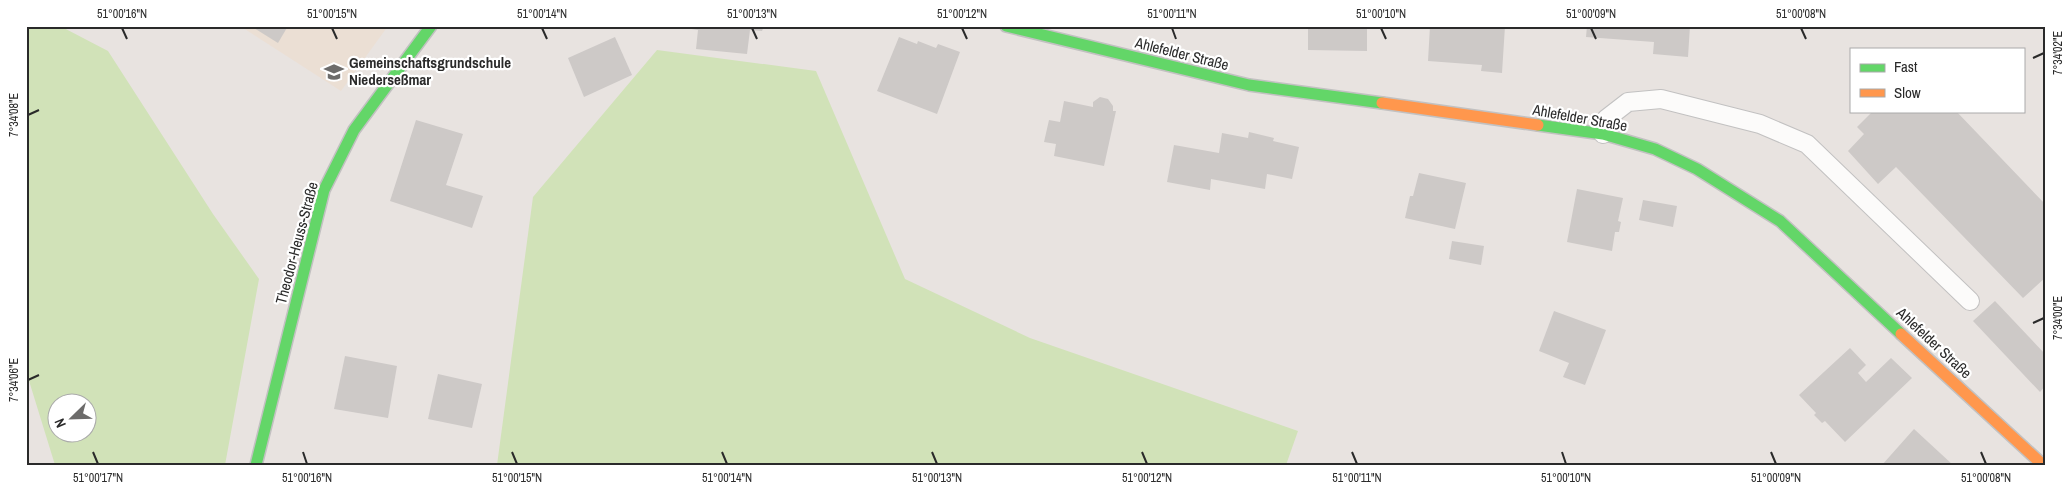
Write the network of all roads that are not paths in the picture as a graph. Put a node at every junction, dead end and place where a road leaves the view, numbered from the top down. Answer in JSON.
{"nodes":[{"id":1,"x":431,"y":26,"type":"edge"},
{"id":2,"x":1006,"y":26,"type":"edge"},
{"id":3,"x":1603,"y":134,"type":"junction"},
{"id":4,"x":1970,"y":301,"type":"dead end"},
{"id":5,"x":256,"y":465,"type":"edge"},
{"id":6,"x":2042,"y":465,"type":"edge"}],
"edges":[{"from":1,"to":5,"type":"street","name":"Theodor-Heuss-Straße"},
{"from":2,"to":3,"type":"street","name":"Ahlefelder Straße"},
{"from":3,"to":4,"type":"lane"},
{"from":3,"to":6,"type":"street","name":"Ahlefelder Straße"}]}
